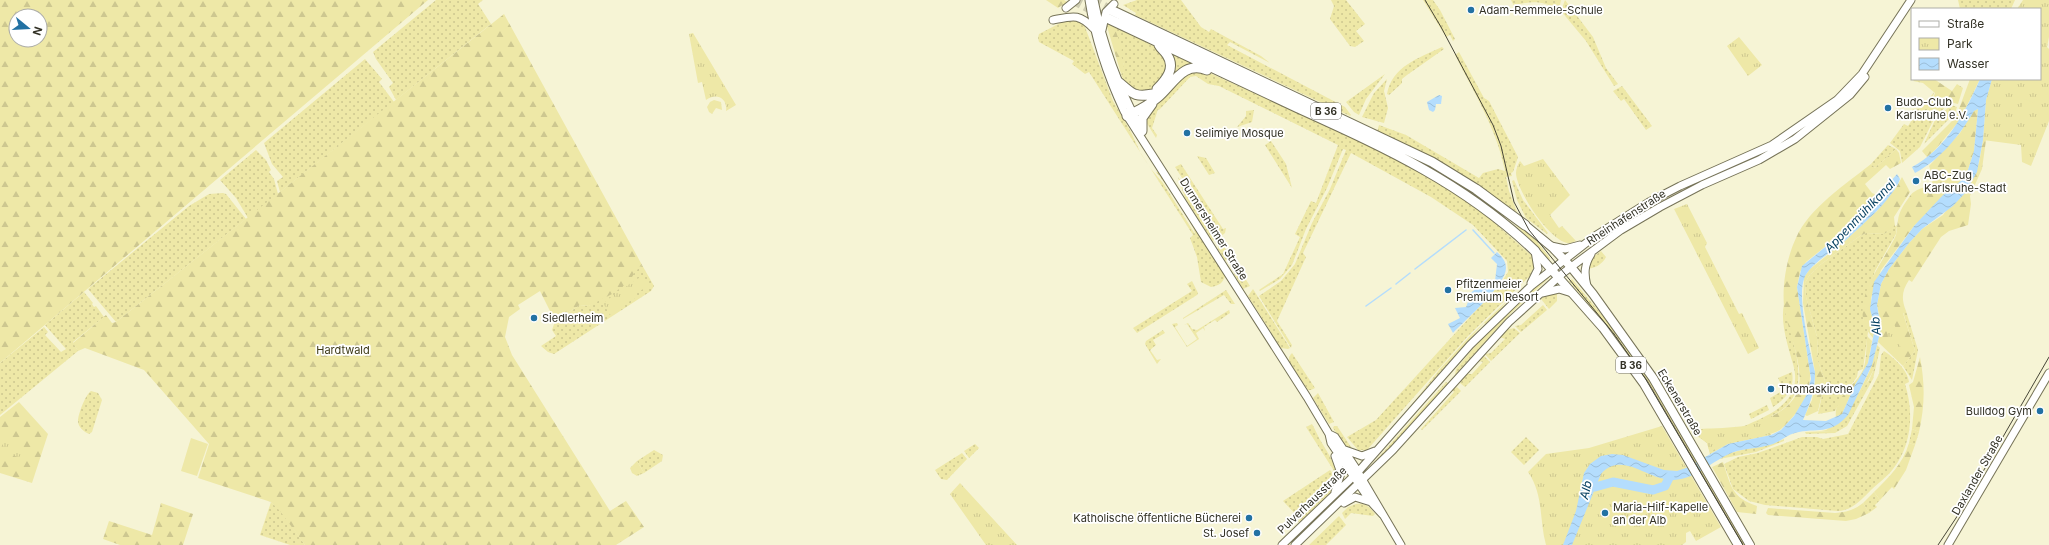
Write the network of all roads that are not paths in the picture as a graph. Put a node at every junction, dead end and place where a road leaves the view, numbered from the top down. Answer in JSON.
{"nodes":[{"id":1,"x":1076,"y":0,"type":"edge"},
{"id":2,"x":1911,"y":0,"type":"edge"},
{"id":3,"x":1916,"y":0,"type":"edge"},
{"id":4,"x":1091,"y":3,"type":"edge"},
{"id":5,"x":1066,"y":8,"type":"dead end"},
{"id":6,"x":1111,"y":11,"type":"junction"},
{"id":7,"x":1053,"y":20,"type":"dead end"},
{"id":8,"x":1094,"y":29,"type":"junction"},
{"id":9,"x":1101,"y":32,"type":"junction"},
{"id":10,"x":1157,"y":42,"type":"junction"},
{"id":11,"x":1117,"y":81,"type":"junction"},
{"id":12,"x":1244,"y":82,"type":"junction"},
{"id":13,"x":1155,"y":96,"type":"junction"},
{"id":14,"x":1128,"y":112,"type":"junction"},
{"id":15,"x":1142,"y":131,"type":"junction"},
{"id":16,"x":1147,"y":146,"type":"junction"},
{"id":17,"x":1525,"y":224,"type":"joint"},
{"id":18,"x":1587,"y":242,"type":"junction"},
{"id":19,"x":1551,"y":246,"type":"junction"},
{"id":20,"x":1595,"y":249,"type":"junction"},
{"id":21,"x":1535,"y":251,"type":"junction"},
{"id":22,"x":1564,"y":259,"type":"junction"},
{"id":23,"x":1572,"y":267,"type":"junction"},
{"id":24,"x":1551,"y":269,"type":"junction"},
{"id":25,"x":1559,"y":277,"type":"junction"},
{"id":26,"x":1587,"y":286,"type":"junction"},
{"id":27,"x":1526,"y":290,"type":"junction"},
{"id":28,"x":1540,"y":293,"type":"junction"},
{"id":29,"x":1573,"y":293,"type":"junction"},
{"id":30,"x":2049,"y":373,"type":"edge"},
{"id":31,"x":1329,"y":434,"type":"junction"},
{"id":32,"x":1388,"y":439,"type":"junction"},
{"id":33,"x":1331,"y":443,"type":"junction"},
{"id":34,"x":1344,"y":450,"type":"junction"},
{"id":35,"x":1356,"y":474,"type":"junction"},
{"id":36,"x":1361,"y":482,"type":"junction"},
{"id":37,"x":1334,"y":495,"type":"junction"},
{"id":38,"x":1371,"y":502,"type":"junction"},
{"id":39,"x":1383,"y":515,"type":"junction"},
{"id":40,"x":1322,"y":520,"type":"junction"},
{"id":41,"x":1282,"y":545,"type":"edge"},
{"id":42,"x":1296,"y":545,"type":"edge"},
{"id":43,"x":1401,"y":545,"type":"edge"},
{"id":44,"x":1738,"y":545,"type":"edge"},
{"id":45,"x":1750,"y":545,"type":"edge"},
{"id":46,"x":1948,"y":545,"type":"edge"}],
"edges":[{"from":1,"to":5,"type":"main road"},
{"from":2,"to":18,"type":"main road","name":"Rheinhafenstraße"},
{"from":3,"to":20,"type":"main road","name":"Rheinhafenstraße"},
{"from":4,"to":8,"type":"main road","name":"Durmersheimer Straße"},
{"from":4,"to":9,"type":"main road","name":"Durmersheimer Straße"},
{"from":6,"to":9,"type":"main road"},
{"from":6,"to":10,"type":"highway","number":"B 36"},
{"from":6,"to":17,"type":"highway","number":"B 36"},
{"from":7,"to":8,"type":"main road"},
{"from":8,"to":14,"type":"main road","name":"Durmersheimer Straße"},
{"from":9,"to":11,"type":"main road","name":"Durmersheimer Straße"},
{"from":10,"to":12,"type":"highway","number":"B 36"},
{"from":10,"to":13,"type":"highway"},
{"from":11,"to":13,"type":"highway"},
{"from":11,"to":14,"type":"main road","name":"Durmersheimer Straße"},
{"from":12,"to":13,"type":"highway"},
{"from":12,"to":21,"type":"highway","number":"B 36"},
{"from":13,"to":14,"type":"highway"},
{"from":13,"to":15,"type":"highway"},
{"from":14,"to":15,"type":"main road","name":"Durmersheimer Straße"},
{"from":14,"to":16,"type":"main road","name":"Durmersheimer Straße"},
{"from":15,"to":16,"type":"main road","name":"Durmersheimer Straße"},
{"from":16,"to":31,"type":"main road","name":"Durmersheimer Straße"},
{"from":17,"to":19,"type":"main road","number":"B 36"},
{"from":18,"to":19,"type":"main road"},
{"from":18,"to":22,"type":"main road","name":"Rheinhafenstraße"},
{"from":19,"to":22,"type":"main road","number":"B 36"},
{"from":20,"to":23,"type":"main road","name":"Rheinhafenstraße"},
{"from":20,"to":26,"type":"main road"},
{"from":21,"to":24,"type":"main road","number":"B 36"},
{"from":21,"to":27,"type":"main road"},
{"from":22,"to":23,"type":"main road","name":"Eckenerstraße","number":"B 36"},
{"from":22,"to":24,"type":"main road","name":"Rheinhafenstraße"},
{"from":23,"to":25,"type":"main road","name":"Rheinhafenstraße"},
{"from":23,"to":26,"type":"main road","name":"Eckenerstraße","number":"B 36"},
{"from":24,"to":25,"type":"main road","name":"Eckenerstraße","number":"B 36"},
{"from":24,"to":27,"type":"main road","name":"Rheinhafenstraße"},
{"from":25,"to":28,"type":"main road","name":"Rheinhafenstraße"},
{"from":25,"to":29,"type":"main road","name":"Eckenerstraße","number":"B 36"},
{"from":26,"to":45,"type":"main road","name":"Eckenerstraße","number":"B 36"},
{"from":27,"to":32,"type":"main road","name":"Rheinhafenstraße"},
{"from":28,"to":29,"type":"main road"},
{"from":28,"to":36,"type":"main road","name":"Rheinhafenstraße"},
{"from":29,"to":44,"type":"main road","name":"Eckenerstraße","number":"B 36"},
{"from":30,"to":46,"type":"main road","name":"Daxlander Straße"},
{"from":31,"to":33,"type":"main road","name":"Durmersheimer Straße"},
{"from":31,"to":34,"type":"main road","name":"Durmersheimer Straße"},
{"from":32,"to":34,"type":"main road"},
{"from":32,"to":35,"type":"main road","name":"Rheinhafenstraße"},
{"from":33,"to":35,"type":"main road","name":"Durmersheimer Straße"},
{"from":33,"to":37,"type":"main road"},
{"from":34,"to":35,"type":"main road","name":"Durmersheimer Straße"},
{"from":35,"to":36,"type":"main road","name":"Durmersheimer Straße"},
{"from":35,"to":37,"type":"main road","name":"Pulverhausstraße"},
{"from":36,"to":38,"type":"main road","name":"Durmersheimer Straße"},
{"from":36,"to":39,"type":"main road","name":"Durmersheimer Straße"},
{"from":36,"to":40,"type":"main road","name":"Pulverhausstraße"},
{"from":37,"to":41,"type":"main road","name":"Pulverhausstraße"},
{"from":38,"to":39,"type":"main road","name":"Durmersheimer Straße"},
{"from":38,"to":40,"type":"main road"},
{"from":39,"to":43,"type":"main road","name":"Durmersheimer Straße"},
{"from":40,"to":42,"type":"main road","name":"Pulverhausstraße"}]}
